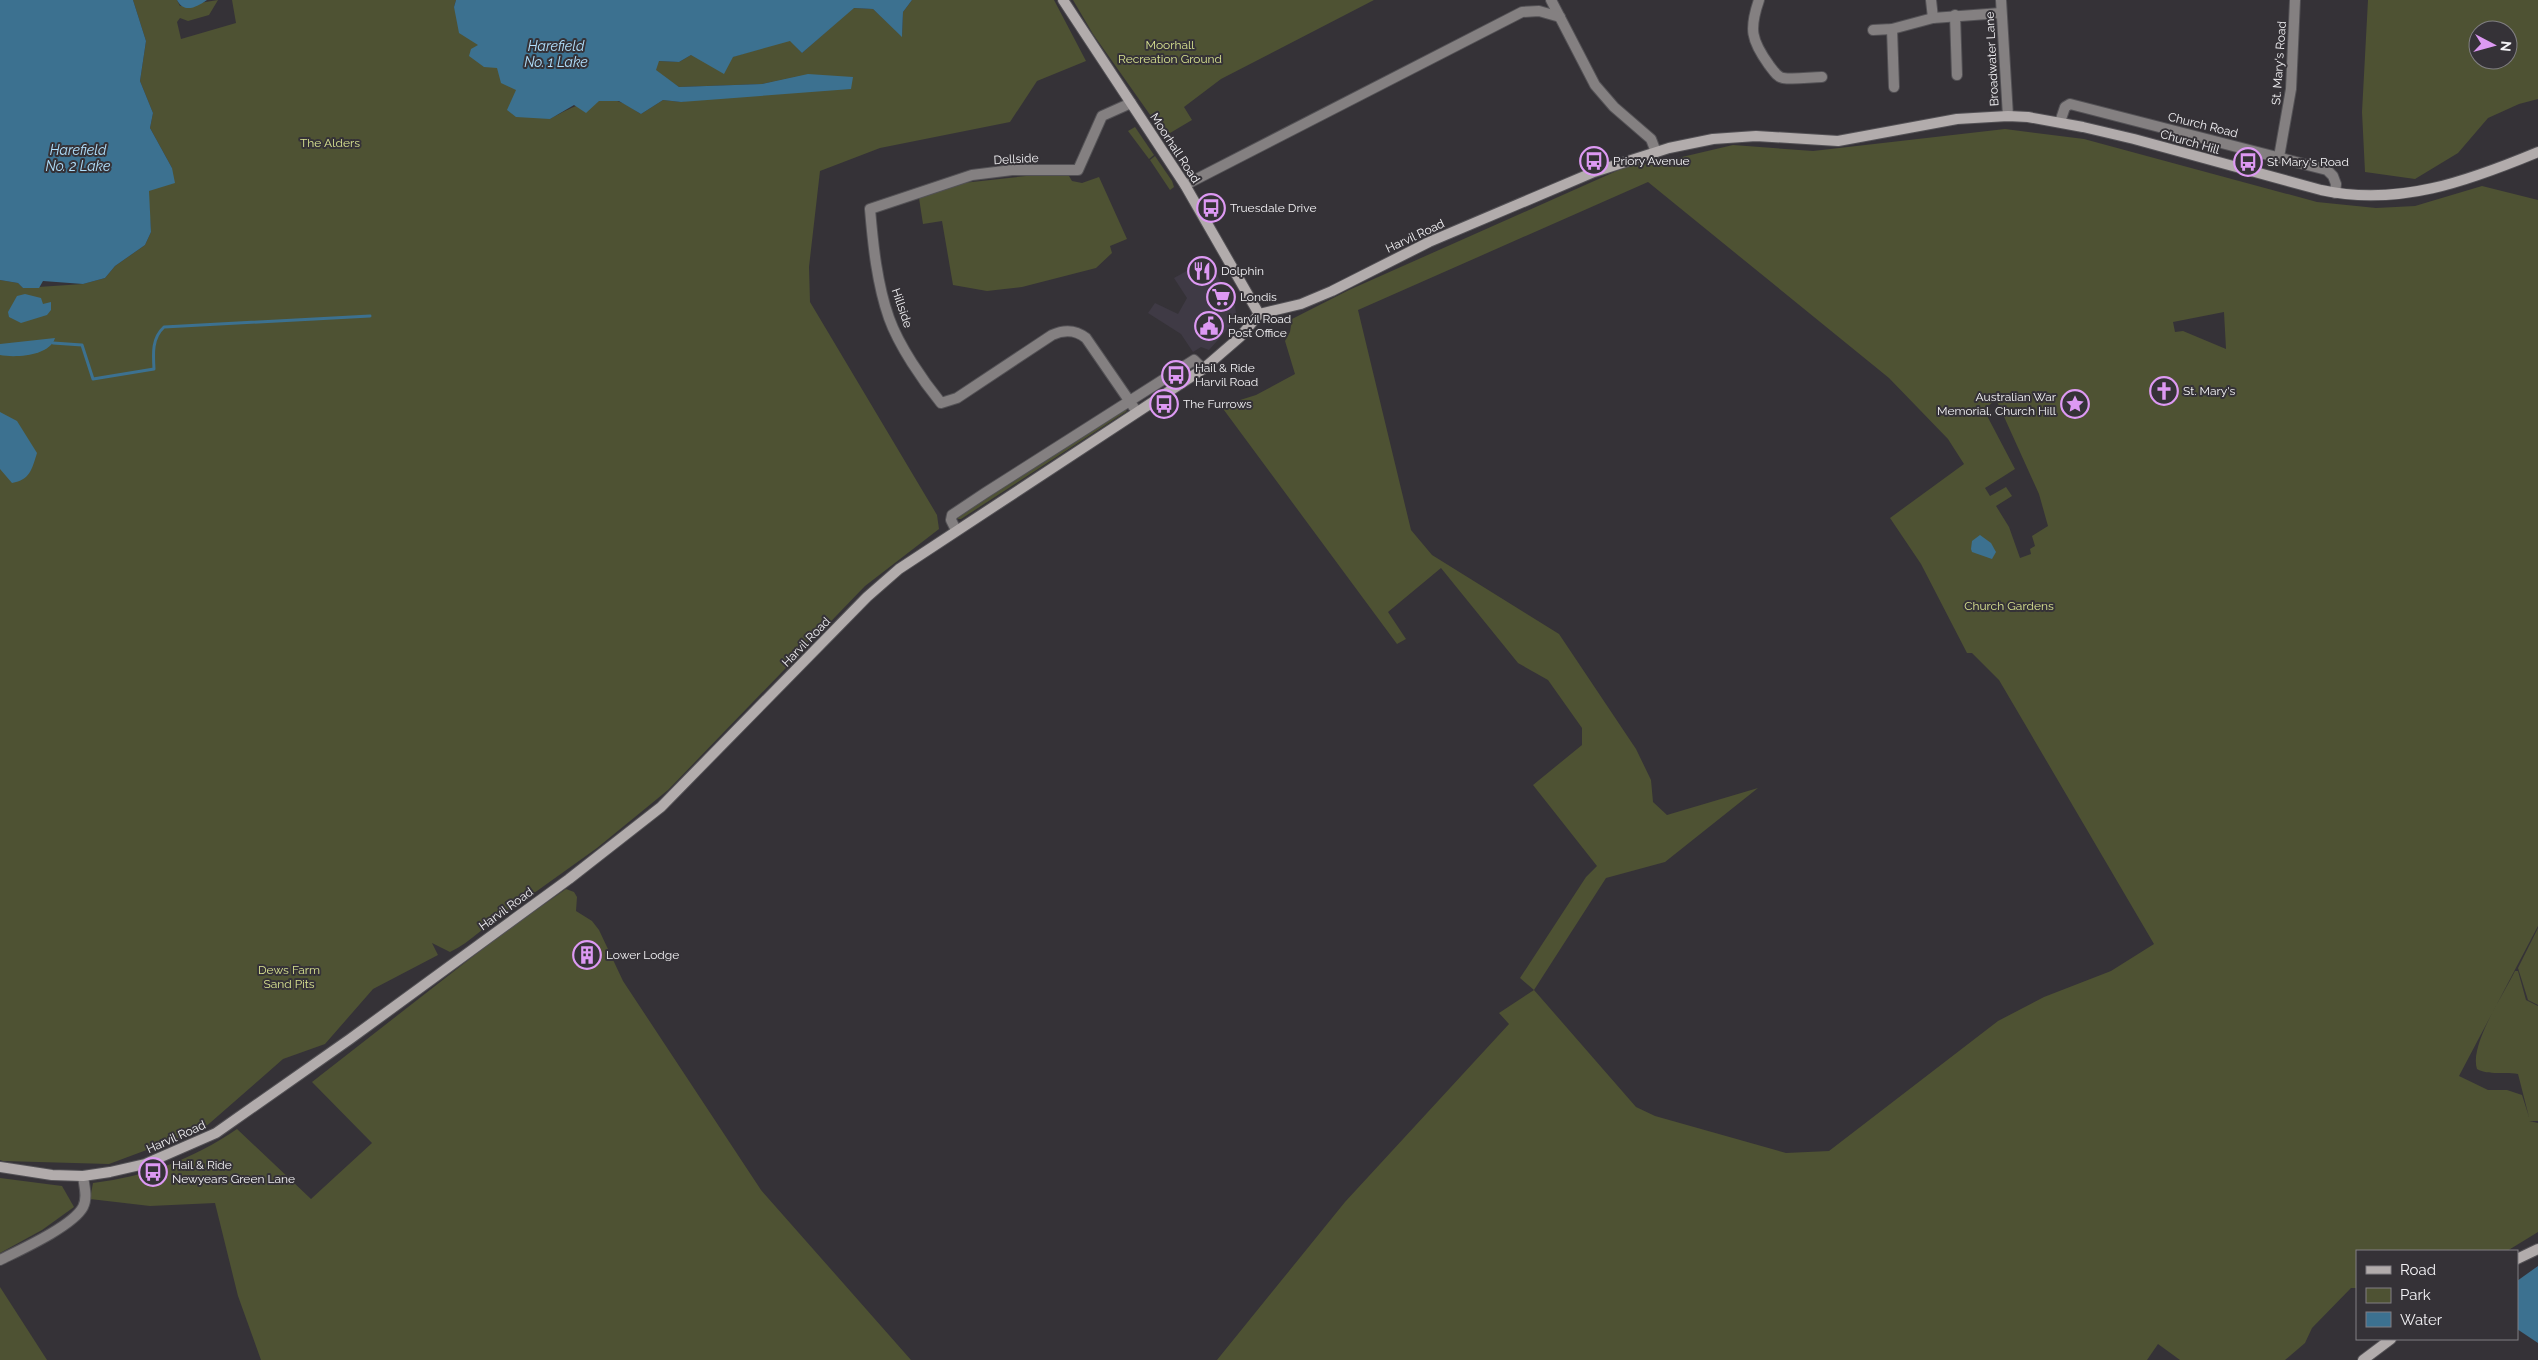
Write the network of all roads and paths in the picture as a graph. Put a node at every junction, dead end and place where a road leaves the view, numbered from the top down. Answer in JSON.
{"nodes":[{"id":1,"x":1063,"y":0,"type":"edge"},
{"id":2,"x":1534,"y":0,"type":"edge"},
{"id":3,"x":1551,"y":0,"type":"edge"},
{"id":4,"x":1758,"y":0,"type":"edge"},
{"id":5,"x":1931,"y":0,"type":"edge"},
{"id":6,"x":2001,"y":0,"type":"edge"},
{"id":7,"x":2295,"y":0,"type":"edge"},
{"id":8,"x":1528,"y":10,"type":"junction"},
{"id":9,"x":2001,"y":13,"type":"junction"},
{"id":10,"x":1955,"y":15,"type":"junction"},
{"id":11,"x":1560,"y":17,"type":"junction"},
{"id":12,"x":1933,"y":18,"type":"junction"},
{"id":13,"x":1892,"y":29,"type":"junction"},
{"id":14,"x":1873,"y":30,"type":"dead end"},
{"id":15,"x":1957,"y":76,"type":"dead end"},
{"id":16,"x":1822,"y":77,"type":"dead end"},
{"id":17,"x":1894,"y":87,"type":"dead end"},
{"id":18,"x":1131,"y":103,"type":"junction"},
{"id":19,"x":2008,"y":116,"type":"junction"},
{"id":20,"x":2060,"y":122,"type":"junction"},
{"id":21,"x":1656,"y":152,"type":"junction"},
{"id":22,"x":2538,"y":152,"type":"edge"},
{"id":23,"x":2278,"y":157,"type":"junction"},
{"id":24,"x":1185,"y":185,"type":"junction"},
{"id":25,"x":2335,"y":193,"type":"junction"},
{"id":26,"x":870,"y":209,"type":"joint"},
{"id":27,"x":1259,"y":314,"type":"junction"},
{"id":28,"x":1203,"y":369,"type":"junction"},
{"id":29,"x":1129,"y":402,"type":"junction"},
{"id":30,"x":1137,"y":412,"type":"junction"},
{"id":31,"x":956,"y":530,"type":"junction"},
{"id":32,"x":0,"y":1167,"type":"edge"},
{"id":33,"x":83,"y":1176,"type":"junction"},
{"id":34,"x":2538,"y":1249,"type":"edge"},
{"id":35,"x":2518,"y":1259,"type":"edge"},
{"id":36,"x":0,"y":1260,"type":"edge"},
{"id":37,"x":2390,"y":1340,"type":"edge"},
{"id":38,"x":2363,"y":1360,"type":"edge"}],
"edges":[{"from":1,"to":18,"type":"street","name":"Moorhall Road"},
{"from":2,"to":8,"type":"street"},
{"from":3,"to":11,"type":"street"},
{"from":4,"to":16,"type":"street"},
{"from":5,"to":12,"type":"street"},
{"from":6,"to":9,"type":"street","name":"Broadwater Lane"},
{"from":7,"to":23,"type":"street","name":"St. Mary's Road"},
{"from":8,"to":11,"type":"street"},
{"from":8,"to":24,"type":"street"},
{"from":9,"to":10,"type":"street"},
{"from":9,"to":19,"type":"street","name":"Broadwater Lane"},
{"from":10,"to":12,"type":"street"},
{"from":10,"to":15,"type":"street"},
{"from":11,"to":21,"type":"street"},
{"from":12,"to":13,"type":"street"},
{"from":13,"to":14,"type":"street"},
{"from":13,"to":17,"type":"street"},
{"from":18,"to":24,"type":"street","name":"Moorhall Road"},
{"from":18,"to":26,"type":"street","name":"Dellside"},
{"from":19,"to":20,"type":"street","name":"Church Hill"},
{"from":19,"to":21,"type":"street","name":"Harvil Road"},
{"from":20,"to":23,"type":"street","name":"Church Road"},
{"from":20,"to":25,"type":"street","name":"Church Hill"},
{"from":21,"to":27,"type":"street","name":"Harvil Road"},
{"from":22,"to":25,"type":"street","name":"Church Hill"},
{"from":23,"to":25,"type":"street","name":"Church Road"},
{"from":24,"to":27,"type":"street","name":"Moorhall Road"},
{"from":26,"to":29,"type":"street","name":"Hillside"},
{"from":27,"to":28,"type":"street","name":"Harvil Road"},
{"from":28,"to":29,"type":"street"},
{"from":28,"to":30,"type":"street","name":"Harvil Road"},
{"from":29,"to":30,"type":"street"},
{"from":29,"to":31,"type":"street"},
{"from":30,"to":31,"type":"street","name":"Harvil Road"},
{"from":31,"to":33,"type":"street","name":"Harvil Road"},
{"from":32,"to":33,"type":"street","name":"Harvil Road"},
{"from":33,"to":36,"type":"street"},
{"from":34,"to":35,"type":"street"},
{"from":37,"to":38,"type":"street"}]}
